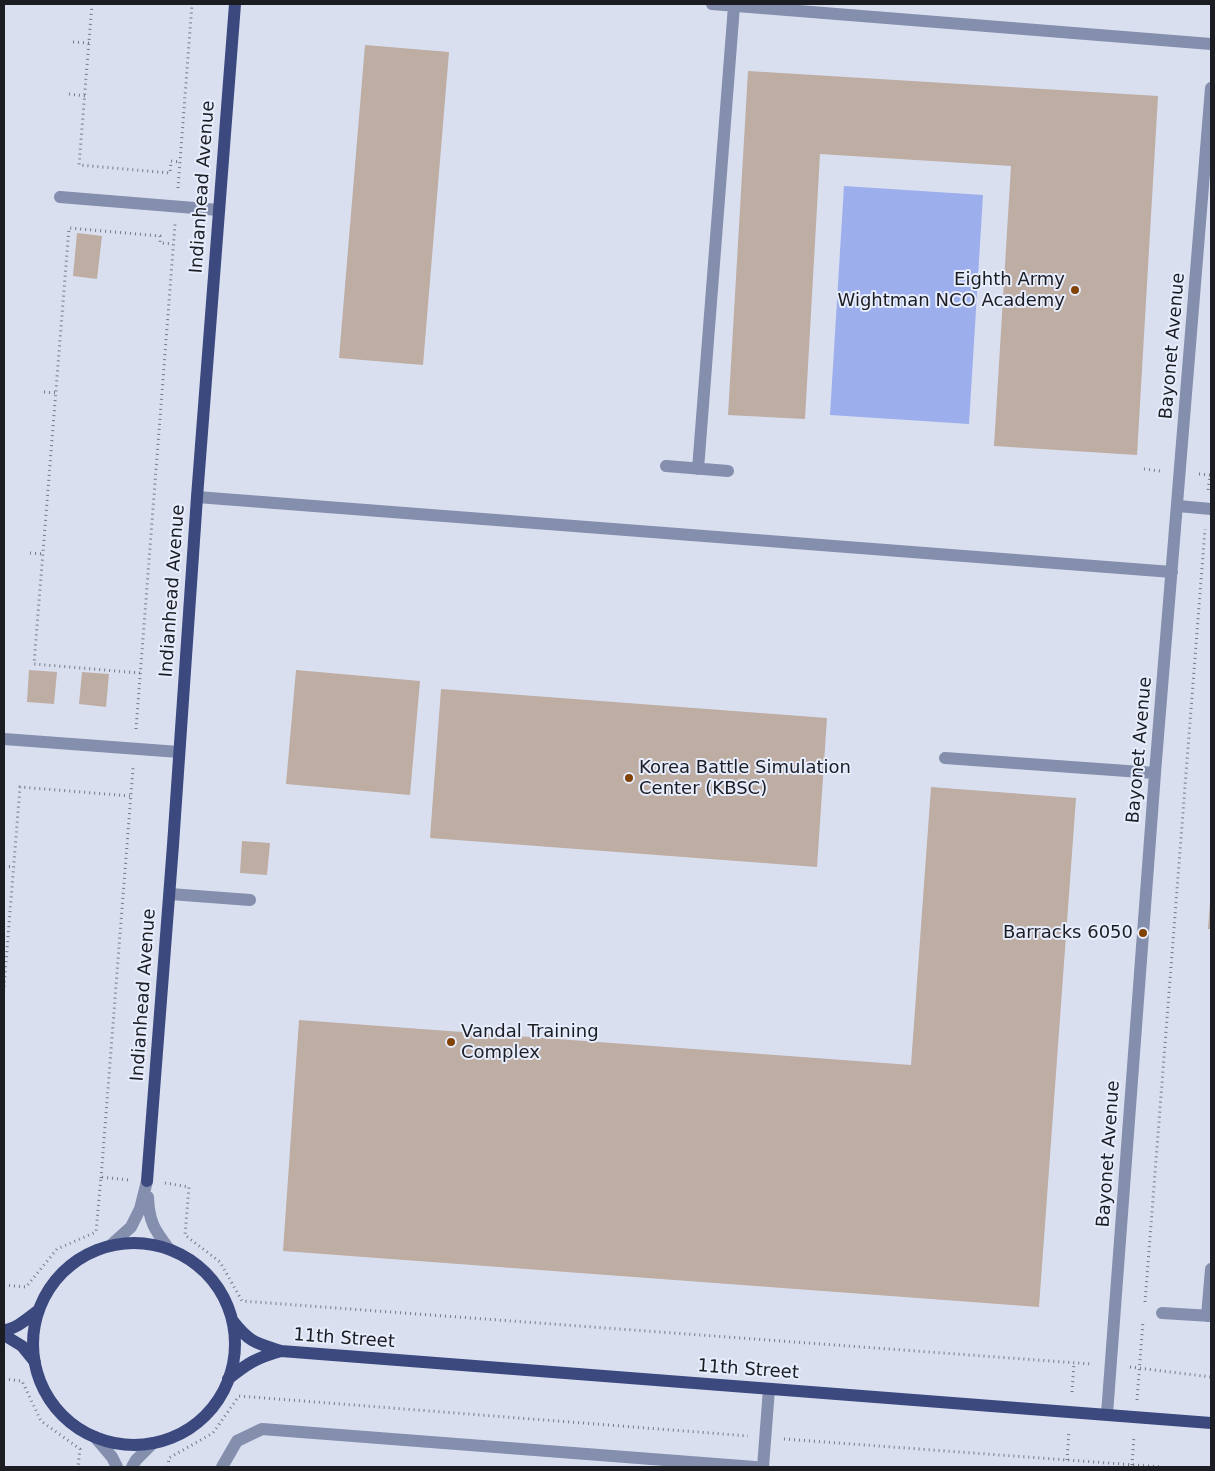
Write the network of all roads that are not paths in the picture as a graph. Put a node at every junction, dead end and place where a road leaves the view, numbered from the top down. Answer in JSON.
{"nodes":[{"id":1,"x":235,"y":4,"type":"edge"},
{"id":2,"x":712,"y":4,"type":"edge"},
{"id":3,"x":734,"y":6,"type":"junction"},
{"id":4,"x":1211,"y":44,"type":"edge"},
{"id":5,"x":1211,"y":88,"type":"edge"},
{"id":6,"x":60,"y":197,"type":"dead end"},
{"id":7,"x":219,"y":210,"type":"junction"},
{"id":8,"x":666,"y":466,"type":"dead end"},
{"id":9,"x":698,"y":469,"type":"junction"},
{"id":10,"x":728,"y":471,"type":"dead end"},
{"id":11,"x":197,"y":497,"type":"junction"},
{"id":12,"x":1178,"y":506,"type":"junction"},
{"id":13,"x":1209,"y":509,"type":"edge"},
{"id":14,"x":1172,"y":572,"type":"junction"},
{"id":15,"x":4,"y":739,"type":"edge"},
{"id":16,"x":179,"y":752,"type":"junction"},
{"id":17,"x":945,"y":758,"type":"dead end"},
{"id":18,"x":1155,"y":773,"type":"junction"},
{"id":19,"x":170,"y":894,"type":"junction"},
{"id":20,"x":250,"y":900,"type":"dead end"},
{"id":21,"x":147,"y":1181,"type":"junction"},
{"id":22,"x":111,"y":1245,"type":"junction"},
{"id":23,"x":168,"y":1249,"type":"junction"},
{"id":24,"x":1211,"y":1269,"type":"edge"},
{"id":25,"x":39,"y":1310,"type":"junction"},
{"id":26,"x":1162,"y":1313,"type":"dead end"},
{"id":27,"x":1209,"y":1316,"type":"edge"},
{"id":28,"x":232,"y":1320,"type":"junction"},
{"id":29,"x":4,"y":1330,"type":"edge"},
{"id":30,"x":4,"y":1335,"type":"edge"},
{"id":31,"x":281,"y":1351,"type":"junction"},
{"id":32,"x":35,"y":1363,"type":"junction"},
{"id":33,"x":228,"y":1379,"type":"junction"},
{"id":34,"x":769,"y":1389,"type":"junction"},
{"id":35,"x":1107,"y":1414,"type":"junction"},
{"id":36,"x":1211,"y":1423,"type":"edge"},
{"id":37,"x":95,"y":1437,"type":"junction"},
{"id":38,"x":153,"y":1443,"type":"junction"},
{"id":39,"x":117,"y":1467,"type":"edge"},
{"id":40,"x":132,"y":1467,"type":"edge"},
{"id":41,"x":222,"y":1467,"type":"edge"},
{"id":42,"x":755,"y":1467,"type":"edge"},
{"id":43,"x":763,"y":1467,"type":"edge"}],
"edges":[{"from":1,"to":7,"type":"main road","name":"Indianhead Avenue"},
{"from":2,"to":3,"type":"street"},
{"from":3,"to":4,"type":"street"},
{"from":3,"to":9,"type":"street"},
{"from":5,"to":12,"type":"street","name":"Bayonet Avenue"},
{"from":6,"to":7,"type":"street"},
{"from":7,"to":11,"type":"main road","name":"Indianhead Avenue"},
{"from":8,"to":9,"type":"street"},
{"from":9,"to":10,"type":"street"},
{"from":11,"to":14,"type":"street"},
{"from":11,"to":16,"type":"main road","name":"Indianhead Avenue"},
{"from":12,"to":13,"type":"street"},
{"from":12,"to":14,"type":"street","name":"Bayonet Avenue"},
{"from":14,"to":18,"type":"street","name":"Bayonet Avenue"},
{"from":15,"to":16,"type":"street"},
{"from":16,"to":19,"type":"main road","name":"Indianhead Avenue"},
{"from":17,"to":18,"type":"street"},
{"from":18,"to":35,"type":"street","name":"Bayonet Avenue"},
{"from":19,"to":20,"type":"street"},
{"from":19,"to":21,"type":"main road","name":"Indianhead Avenue"},
{"from":21,"to":22,"type":"street"},
{"from":21,"to":23,"type":"street"},
{"from":22,"to":23,"type":"main road"},
{"from":22,"to":25,"type":"main road"},
{"from":23,"to":28,"type":"main road"},
{"from":24,"to":27,"type":"street"},
{"from":25,"to":29,"type":"main road"},
{"from":25,"to":32,"type":"main road"},
{"from":26,"to":27,"type":"street"},
{"from":28,"to":31,"type":"main road"},
{"from":28,"to":33,"type":"main road"},
{"from":30,"to":32,"type":"main road"},
{"from":31,"to":33,"type":"main road"},
{"from":31,"to":34,"type":"main road","name":"11th Street"},
{"from":32,"to":37,"type":"main road"},
{"from":33,"to":38,"type":"main road"},
{"from":34,"to":35,"type":"main road","name":"11th Street"},
{"from":34,"to":43,"type":"street"},
{"from":35,"to":36,"type":"main road","name":"11th Street"},
{"from":37,"to":38,"type":"main road"},
{"from":37,"to":39,"type":"street"},
{"from":38,"to":40,"type":"street"},
{"from":41,"to":42,"type":"street"}]}
